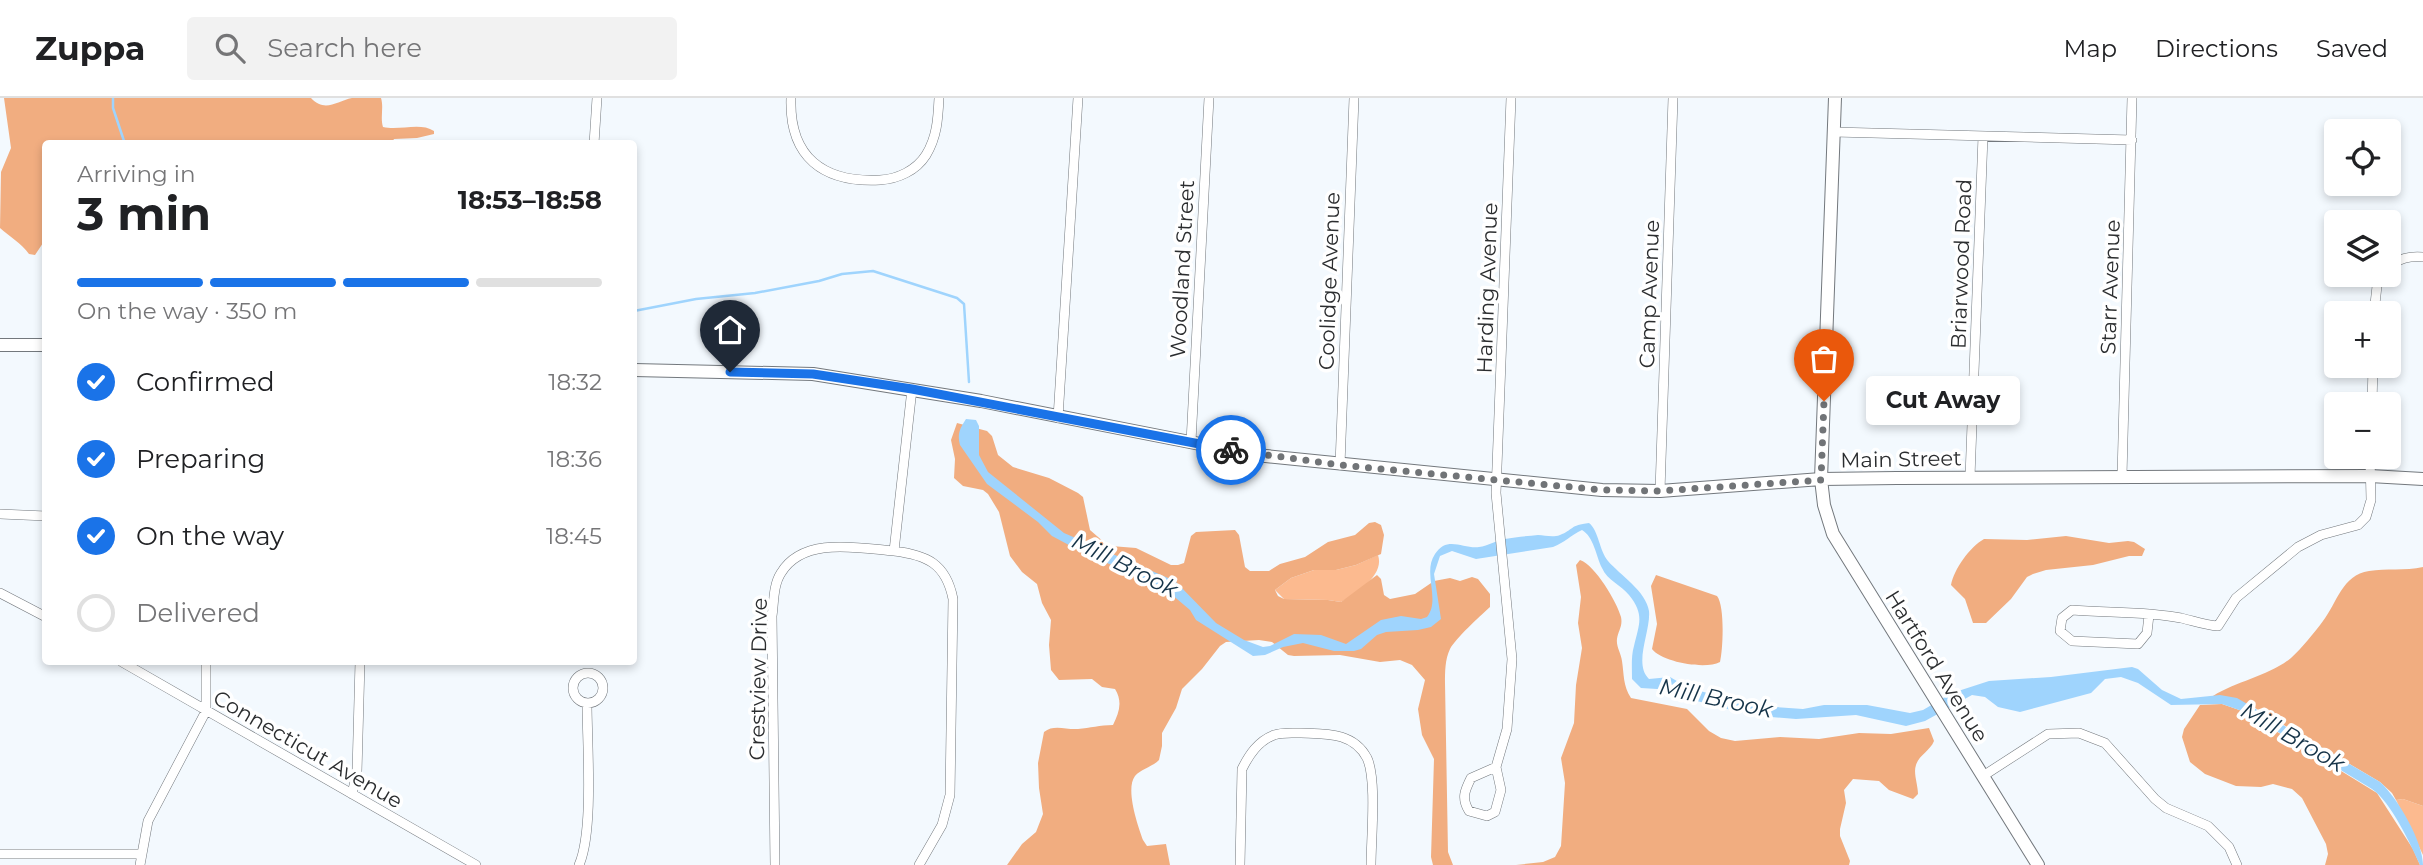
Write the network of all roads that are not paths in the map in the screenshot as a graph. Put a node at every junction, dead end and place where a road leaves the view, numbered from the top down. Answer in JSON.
{"nodes":[{"id":1,"x":597,"y":98,"type":"edge"},
{"id":2,"x":791,"y":98,"type":"edge"},
{"id":3,"x":939,"y":98,"type":"edge"},
{"id":4,"x":1078,"y":98,"type":"edge"},
{"id":5,"x":1209,"y":98,"type":"edge"},
{"id":6,"x":1354,"y":98,"type":"edge"},
{"id":7,"x":1511,"y":98,"type":"edge"},
{"id":8,"x":1673,"y":98,"type":"edge"},
{"id":9,"x":1835,"y":98,"type":"edge"},
{"id":10,"x":2132,"y":98,"type":"edge"},
{"id":11,"x":1834,"y":132,"type":"junction"},
{"id":12,"x":1983,"y":136,"type":"junction"},
{"id":13,"x":594,"y":140,"type":"edge"},
{"id":14,"x":2132,"y":140,"type":"junction"},
{"id":15,"x":2423,"y":257,"type":"edge"},
{"id":16,"x":2401,"y":259,"type":"edge"},
{"id":17,"x":0,"y":345,"type":"edge"},
{"id":18,"x":42,"y":345,"type":"edge"},
{"id":19,"x":637,"y":370,"type":"edge"},
{"id":20,"x":912,"y":389,"type":"junction"},
{"id":21,"x":1059,"y":418,"type":"junction"},
{"id":22,"x":1191,"y":442,"type":"junction"},
{"id":23,"x":1340,"y":465,"type":"junction"},
{"id":24,"x":2370,"y":469,"type":"edge"},
{"id":25,"x":2122,"y":476,"type":"junction"},
{"id":26,"x":1970,"y":477,"type":"junction"},
{"id":27,"x":2370,"y":477,"type":"junction"},
{"id":28,"x":2423,"y":479,"type":"edge"},
{"id":29,"x":1497,"y":480,"type":"junction"},
{"id":30,"x":1821,"y":480,"type":"junction"},
{"id":31,"x":1660,"y":491,"type":"junction"},
{"id":32,"x":0,"y":514,"type":"edge"},
{"id":33,"x":42,"y":516,"type":"edge"},
{"id":34,"x":894,"y":551,"type":"junction"},
{"id":35,"x":0,"y":593,"type":"edge"},
{"id":36,"x":42,"y":615,"type":"edge"},
{"id":37,"x":2149,"y":615,"type":"junction"},
{"id":38,"x":127,"y":665,"type":"edge"},
{"id":39,"x":206,"y":665,"type":"edge"},
{"id":40,"x":359,"y":665,"type":"edge"},
{"id":41,"x":587,"y":703,"type":"dead end"},
{"id":42,"x":206,"y":711,"type":"junction"},
{"id":43,"x":1496,"y":766,"type":"junction"},
{"id":44,"x":1983,"y":776,"type":"junction"},
{"id":45,"x":352,"y":793,"type":"junction"},
{"id":46,"x":0,"y":854,"type":"edge"},
{"id":47,"x":140,"y":854,"type":"junction"},
{"id":48,"x":140,"y":865,"type":"edge"},
{"id":49,"x":476,"y":865,"type":"edge"},
{"id":50,"x":579,"y":865,"type":"edge"},
{"id":51,"x":775,"y":865,"type":"edge"},
{"id":52,"x":919,"y":865,"type":"edge"},
{"id":53,"x":1240,"y":865,"type":"edge"},
{"id":54,"x":1371,"y":865,"type":"edge"},
{"id":55,"x":2038,"y":865,"type":"edge"},
{"id":56,"x":2237,"y":865,"type":"edge"}],
"edges":[{"from":1,"to":13,"type":"street"},
{"from":2,"to":3,"type":"street"},
{"from":4,"to":21,"type":"street"},
{"from":5,"to":22,"type":"street","name":"Woodland Street"},
{"from":6,"to":23,"type":"street","name":"Coolidge Avenue"},
{"from":7,"to":29,"type":"street","name":"Harding Avenue"},
{"from":8,"to":31,"type":"street","name":"Camp Avenue"},
{"from":9,"to":11,"type":"main road","name":"Hartford Avenue"},
{"from":10,"to":14,"type":"street","name":"Starr Avenue"},
{"from":11,"to":12,"type":"street"},
{"from":11,"to":30,"type":"main road","name":"Hartford Avenue"},
{"from":12,"to":14,"type":"street"},
{"from":12,"to":26,"type":"street","name":"Briarwood Road"},
{"from":14,"to":25,"type":"street","name":"Starr Avenue"},
{"from":15,"to":16,"type":"street"},
{"from":17,"to":18,"type":"main road"},
{"from":19,"to":20,"type":"main road","name":"Main Street"},
{"from":20,"to":21,"type":"main road","name":"Main Street"},
{"from":20,"to":34,"type":"street"},
{"from":21,"to":22,"type":"main road","name":"Main Street"},
{"from":22,"to":23,"type":"main road","name":"Main Street"},
{"from":23,"to":29,"type":"main road","name":"Main Street"},
{"from":24,"to":27,"type":"street"},
{"from":25,"to":26,"type":"main road","name":"Main Street"},
{"from":25,"to":27,"type":"main road","name":"Main Street"},
{"from":26,"to":30,"type":"main road","name":"Main Street"},
{"from":27,"to":28,"type":"main road","name":"Main Street"},
{"from":27,"to":37,"type":"street"},
{"from":29,"to":31,"type":"main road","name":"Main Street"},
{"from":29,"to":43,"type":"street","name":"Harding Avenue"},
{"from":30,"to":31,"type":"main road","name":"Main Street"},
{"from":30,"to":44,"type":"main road","name":"Hartford Avenue"},
{"from":32,"to":33,"type":"street"},
{"from":34,"to":51,"type":"street","name":"Crestview Drive"},
{"from":34,"to":52,"type":"street","name":"Crestview Drive"},
{"from":35,"to":36,"type":"street"},
{"from":37,"to":37,"type":"street"},
{"from":38,"to":42,"type":"street","name":"Connecticut Avenue"},
{"from":39,"to":42,"type":"street"},
{"from":40,"to":45,"type":"street"},
{"from":41,"to":50,"type":"street"},
{"from":42,"to":45,"type":"street","name":"Connecticut Avenue"},
{"from":42,"to":47,"type":"street"},
{"from":43,"to":43,"type":"street"},
{"from":44,"to":55,"type":"main road","name":"Hartford Avenue"},
{"from":44,"to":56,"type":"street"},
{"from":45,"to":49,"type":"street","name":"Connecticut Avenue"},
{"from":46,"to":47,"type":"street"},
{"from":47,"to":48,"type":"street"},
{"from":53,"to":54,"type":"street"}]}
